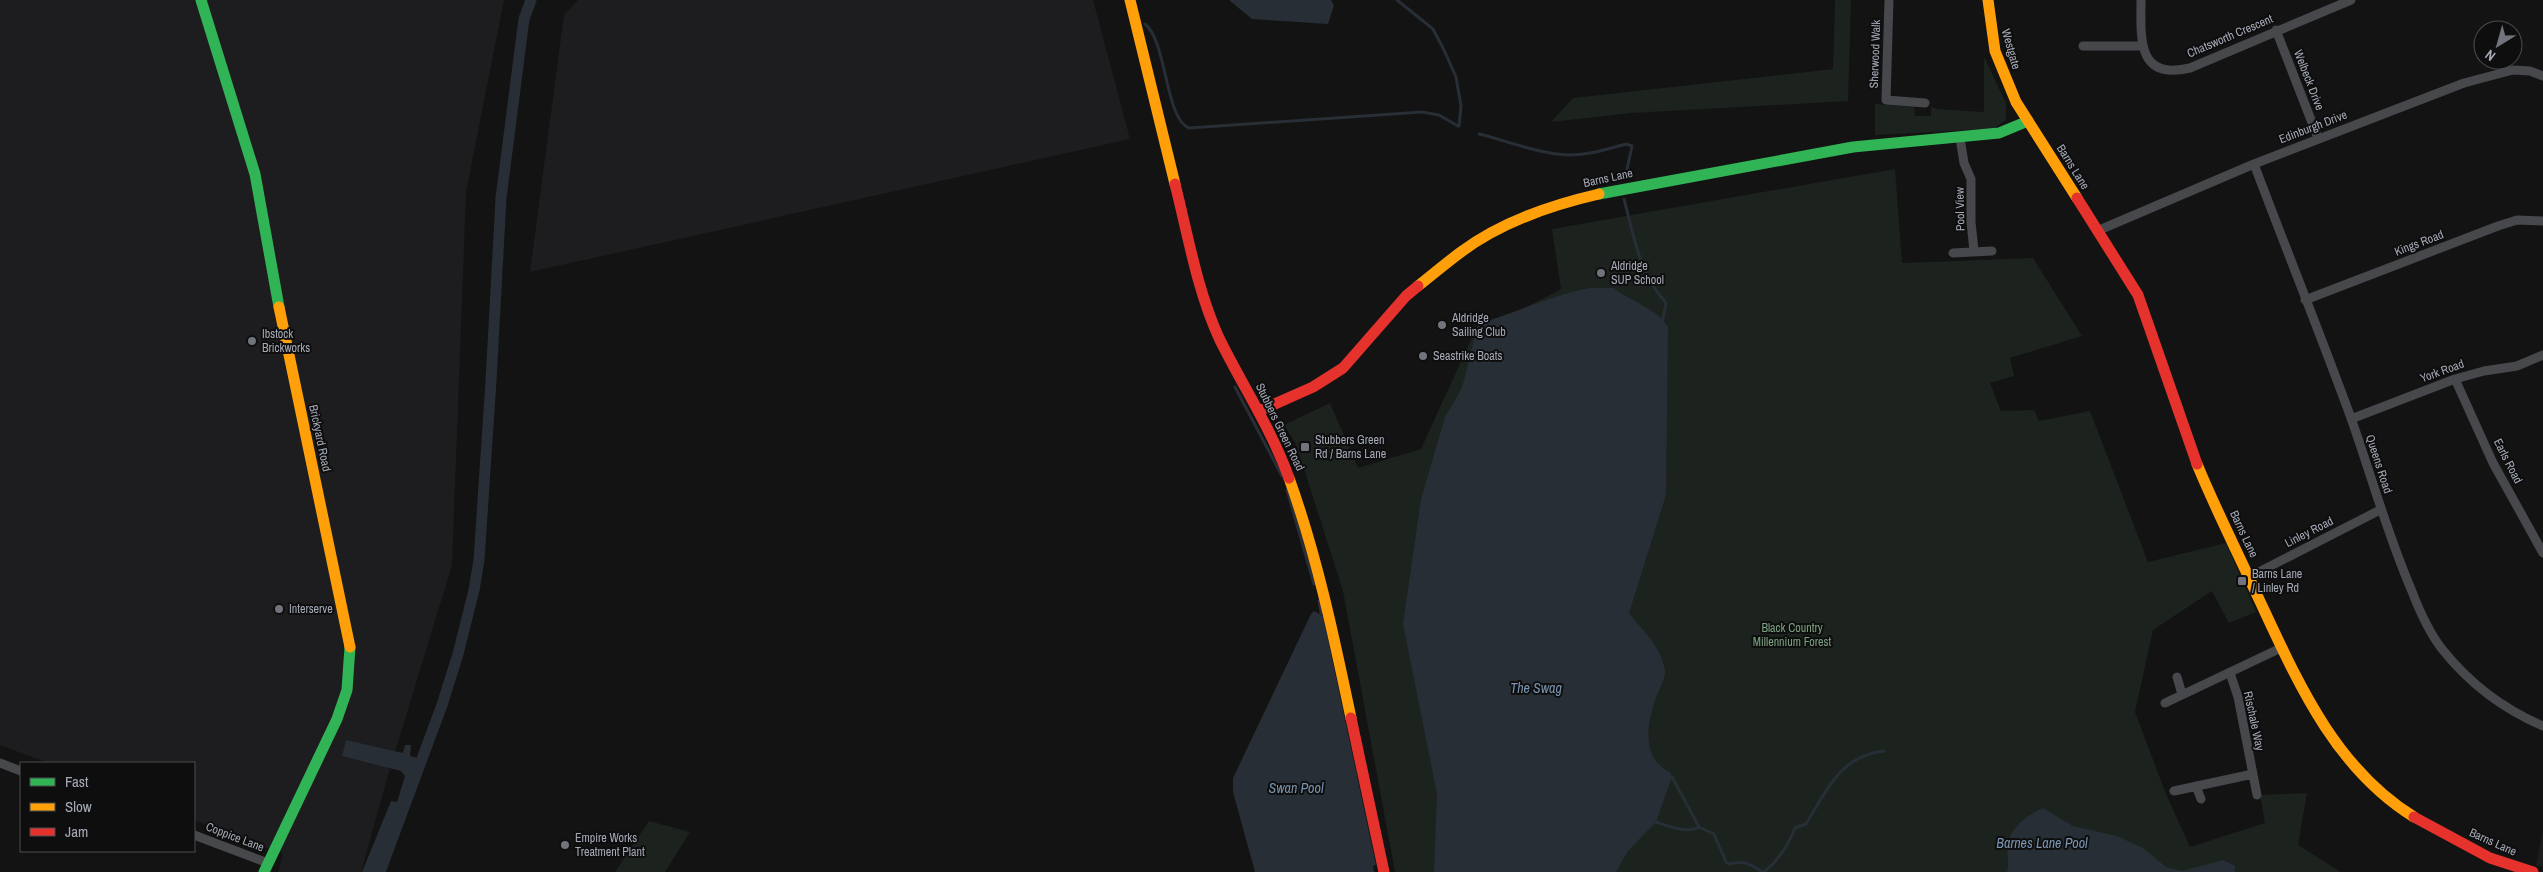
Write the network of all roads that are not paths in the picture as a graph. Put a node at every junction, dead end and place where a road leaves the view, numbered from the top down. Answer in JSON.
{"nodes":[{"id":1,"x":201,"y":0,"type":"edge"},
{"id":2,"x":1130,"y":0,"type":"edge"},
{"id":3,"x":1889,"y":0,"type":"edge"},
{"id":4,"x":1988,"y":0,"type":"edge"},
{"id":5,"x":2142,"y":0,"type":"edge"},
{"id":6,"x":2351,"y":0,"type":"edge"},
{"id":7,"x":2276,"y":30,"type":"junction"},
{"id":8,"x":2083,"y":46,"type":"dead end"},
{"id":9,"x":2141,"y":46,"type":"junction"},
{"id":10,"x":2543,"y":76,"type":"edge"},
{"id":11,"x":2016,"y":102,"type":"joint"},
{"id":12,"x":1925,"y":103,"type":"dead end"},
{"id":13,"x":2028,"y":121,"type":"junction"},
{"id":14,"x":1960,"y":138,"type":"junction"},
{"id":15,"x":2318,"y":138,"type":"junction"},
{"id":16,"x":2254,"y":164,"type":"junction"},
{"id":17,"x":2543,"y":221,"type":"edge"},
{"id":18,"x":2097,"y":231,"type":"junction"},
{"id":19,"x":1974,"y":251,"type":"junction"},
{"id":20,"x":1992,"y":251,"type":"dead end"},
{"id":21,"x":1953,"y":253,"type":"dead end"},
{"id":22,"x":2306,"y":300,"type":"junction"},
{"id":23,"x":2543,"y":355,"type":"edge"},
{"id":24,"x":2455,"y":379,"type":"junction"},
{"id":25,"x":1259,"y":411,"type":"junction"},
{"id":26,"x":2351,"y":419,"type":"junction"},
{"id":27,"x":2380,"y":510,"type":"junction"},
{"id":28,"x":2543,"y":553,"type":"edge"},
{"id":29,"x":2249,"y":577,"type":"junction"},
{"id":30,"x":2283,"y":648,"type":"junction"},
{"id":31,"x":2230,"y":674,"type":"junction"},
{"id":32,"x":2176,"y":677,"type":"dead end"},
{"id":33,"x":2182,"y":694,"type":"junction"},
{"id":34,"x":2165,"y":703,"type":"dead end"},
{"id":35,"x":2543,"y":726,"type":"edge"},
{"id":36,"x":0,"y":763,"type":"edge"},
{"id":37,"x":20,"y":771,"type":"edge"},
{"id":38,"x":2252,"y":774,"type":"junction"},
{"id":39,"x":2196,"y":786,"type":"junction"},
{"id":40,"x":2174,"y":791,"type":"dead end"},
{"id":41,"x":2257,"y":795,"type":"dead end"},
{"id":42,"x":2201,"y":799,"type":"dead end"},
{"id":43,"x":195,"y":835,"type":"edge"},
{"id":44,"x":266,"y":867,"type":"edge"},
{"id":45,"x":1384,"y":872,"type":"edge"},
{"id":46,"x":2533,"y":872,"type":"edge"}],
"edges":[{"from":1,"to":44,"type":"street","name":"Brickyard Road"},
{"from":2,"to":25,"type":"street","name":"Stubbers Green Road"},
{"from":3,"to":12,"type":"street","name":"Sherwood Walk"},
{"from":4,"to":11,"type":"street","name":"Westgate"},
{"from":5,"to":9,"type":"street"},
{"from":6,"to":7,"type":"street","name":"Chatsworth Crescent"},
{"from":7,"to":9,"type":"street","name":"Chatsworth Crescent"},
{"from":7,"to":15,"type":"street","name":"Welbeck Drive"},
{"from":8,"to":9,"type":"street"},
{"from":10,"to":15,"type":"street","name":"Edinburgh Drive"},
{"from":11,"to":13,"type":"street","name":"Barns Lane"},
{"from":13,"to":14,"type":"street","name":"Barns Lane"},
{"from":13,"to":18,"type":"street","name":"Barns Lane"},
{"from":14,"to":19,"type":"street","name":"Pool View"},
{"from":14,"to":25,"type":"street","name":"Barns Lane"},
{"from":15,"to":16,"type":"street","name":"Edinburgh Drive"},
{"from":16,"to":18,"type":"street","name":"Edinburgh Drive"},
{"from":16,"to":22,"type":"street","name":"Queens Road"},
{"from":17,"to":22,"type":"street","name":"Kings Road"},
{"from":18,"to":29,"type":"street","name":"Barns Lane"},
{"from":19,"to":20,"type":"street"},
{"from":19,"to":21,"type":"street"},
{"from":22,"to":26,"type":"street","name":"Queens Road"},
{"from":23,"to":24,"type":"street","name":"York Road"},
{"from":24,"to":26,"type":"street","name":"York Road"},
{"from":24,"to":28,"type":"street","name":"Earls Road"},
{"from":25,"to":45,"type":"street","name":"Stubbers Green Road"},
{"from":26,"to":27,"type":"street","name":"Queens Road"},
{"from":27,"to":29,"type":"street","name":"Linley Road"},
{"from":27,"to":35,"type":"street","name":"Queens Road"},
{"from":29,"to":30,"type":"street","name":"Barns Lane"},
{"from":30,"to":31,"type":"street"},
{"from":30,"to":46,"type":"street","name":"Barns Lane"},
{"from":31,"to":33,"type":"street"},
{"from":31,"to":38,"type":"street","name":"Rischale Way"},
{"from":32,"to":33,"type":"street"},
{"from":33,"to":34,"type":"street"},
{"from":36,"to":37,"type":"street"},
{"from":38,"to":39,"type":"street"},
{"from":38,"to":41,"type":"street","name":"Rischale Way"},
{"from":39,"to":40,"type":"street"},
{"from":39,"to":42,"type":"street"},
{"from":43,"to":44,"type":"street","name":"Coppice Lane"}]}
